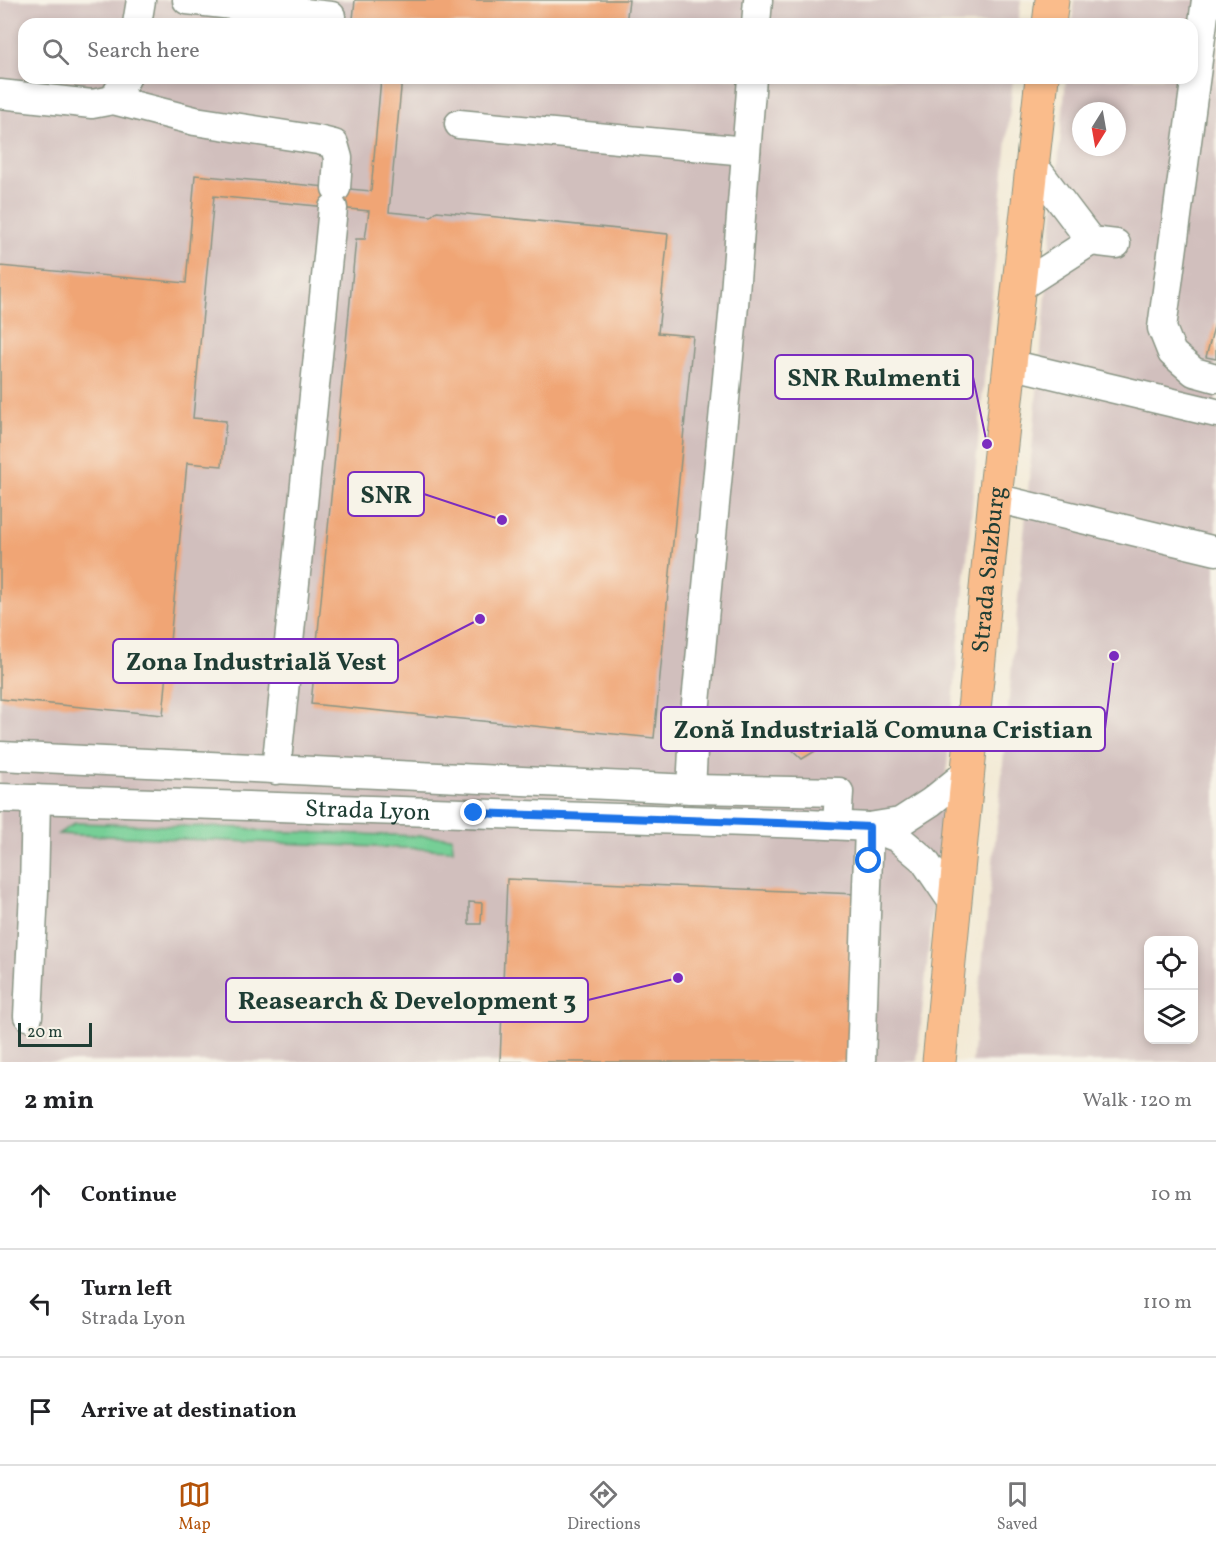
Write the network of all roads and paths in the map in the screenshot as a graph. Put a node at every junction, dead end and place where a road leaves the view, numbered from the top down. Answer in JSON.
{"nodes":[{"id":1,"x":141,"y":0,"type":"edge"},
{"id":2,"x":187,"y":0,"type":"edge"},
{"id":3,"x":758,"y":0,"type":"edge"},
{"id":4,"x":1052,"y":0,"type":"edge"},
{"id":5,"x":1206,"y":0,"type":"edge"},
{"id":6,"x":331,"y":16,"type":"dead end"},
{"id":7,"x":138,"y":18,"type":"edge"},
{"id":8,"x":756,"y":18,"type":"edge"},
{"id":9,"x":1050,"y":18,"type":"edge"},
{"id":10,"x":1198,"y":60,"type":"edge"},
{"id":11,"x":752,"y":84,"type":"edge"},
{"id":12,"x":1041,"y":84,"type":"edge"},
{"id":13,"x":1195,"y":84,"type":"edge"},
{"id":14,"x":120,"y":89,"type":"edge"},
{"id":15,"x":0,"y":94,"type":"edge"},
{"id":16,"x":459,"y":124,"type":"dead end"},
{"id":17,"x":746,"y":151,"type":"junction"},
{"id":18,"x":1032,"y":163,"type":"junction"},
{"id":19,"x":1018,"y":288,"type":"junction"},
{"id":20,"x":1010,"y":364,"type":"junction"},
{"id":21,"x":1216,"y":378,"type":"edge"},
{"id":22,"x":1216,"y":413,"type":"edge"},
{"id":23,"x":995,"y":498,"type":"junction"},
{"id":24,"x":1216,"y":550,"type":"edge"},
{"id":25,"x":0,"y":756,"type":"edge"},
{"id":26,"x":276,"y":770,"type":"junction"},
{"id":27,"x":968,"y":771,"type":"junction"},
{"id":28,"x":691,"y":789,"type":"junction"},
{"id":29,"x":0,"y":798,"type":"edge"},
{"id":30,"x":36,"y":799,"type":"junction"},
{"id":31,"x":837,"y":825,"type":"junction"},
{"id":32,"x":869,"y":827,"type":"junction"},
{"id":33,"x":954,"y":904,"type":"junction"},
{"id":34,"x":28,"y":1016,"type":"dead end"},
{"id":35,"x":861,"y":1062,"type":"edge"},
{"id":36,"x":939,"y":1062,"type":"edge"}],
"edges":[{"from":1,"to":7,"type":"street"},
{"from":2,"to":6,"type":"street"},
{"from":3,"to":8,"type":"street"},
{"from":4,"to":9,"type":"main road"},
{"from":5,"to":10,"type":"street"},
{"from":11,"to":17,"type":"street"},
{"from":12,"to":18,"type":"main road","name":"Strada Salzburg"},
{"from":13,"to":21,"type":"street"},
{"from":14,"to":15,"type":"street"},
{"from":14,"to":26,"type":"street"},
{"from":16,"to":17,"type":"street"},
{"from":17,"to":28,"type":"street"},
{"from":18,"to":19,"type":"main road","name":"Strada Salzburg"},
{"from":18,"to":19,"type":"street"},
{"from":19,"to":20,"type":"main road","name":"Strada Salzburg"},
{"from":20,"to":22,"type":"street"},
{"from":20,"to":23,"type":"main road","name":"Strada Salzburg"},
{"from":23,"to":24,"type":"street"},
{"from":23,"to":27,"type":"main road","name":"Strada Salzburg"},
{"from":25,"to":26,"type":"street"},
{"from":26,"to":28,"type":"street"},
{"from":27,"to":32,"type":"street"},
{"from":27,"to":33,"type":"main road","name":"Strada Salzburg"},
{"from":28,"to":31,"type":"street"},
{"from":29,"to":30,"type":"street","name":"Strada Lyon"},
{"from":30,"to":31,"type":"street","name":"Strada Lyon"},
{"from":30,"to":34,"type":"street"},
{"from":31,"to":32,"type":"street","name":"Strada Lyon"},
{"from":32,"to":33,"type":"street","name":"Strada Lyon"},
{"from":32,"to":35,"type":"street"},
{"from":33,"to":36,"type":"main road","name":"Strada Salzburg"}]}
